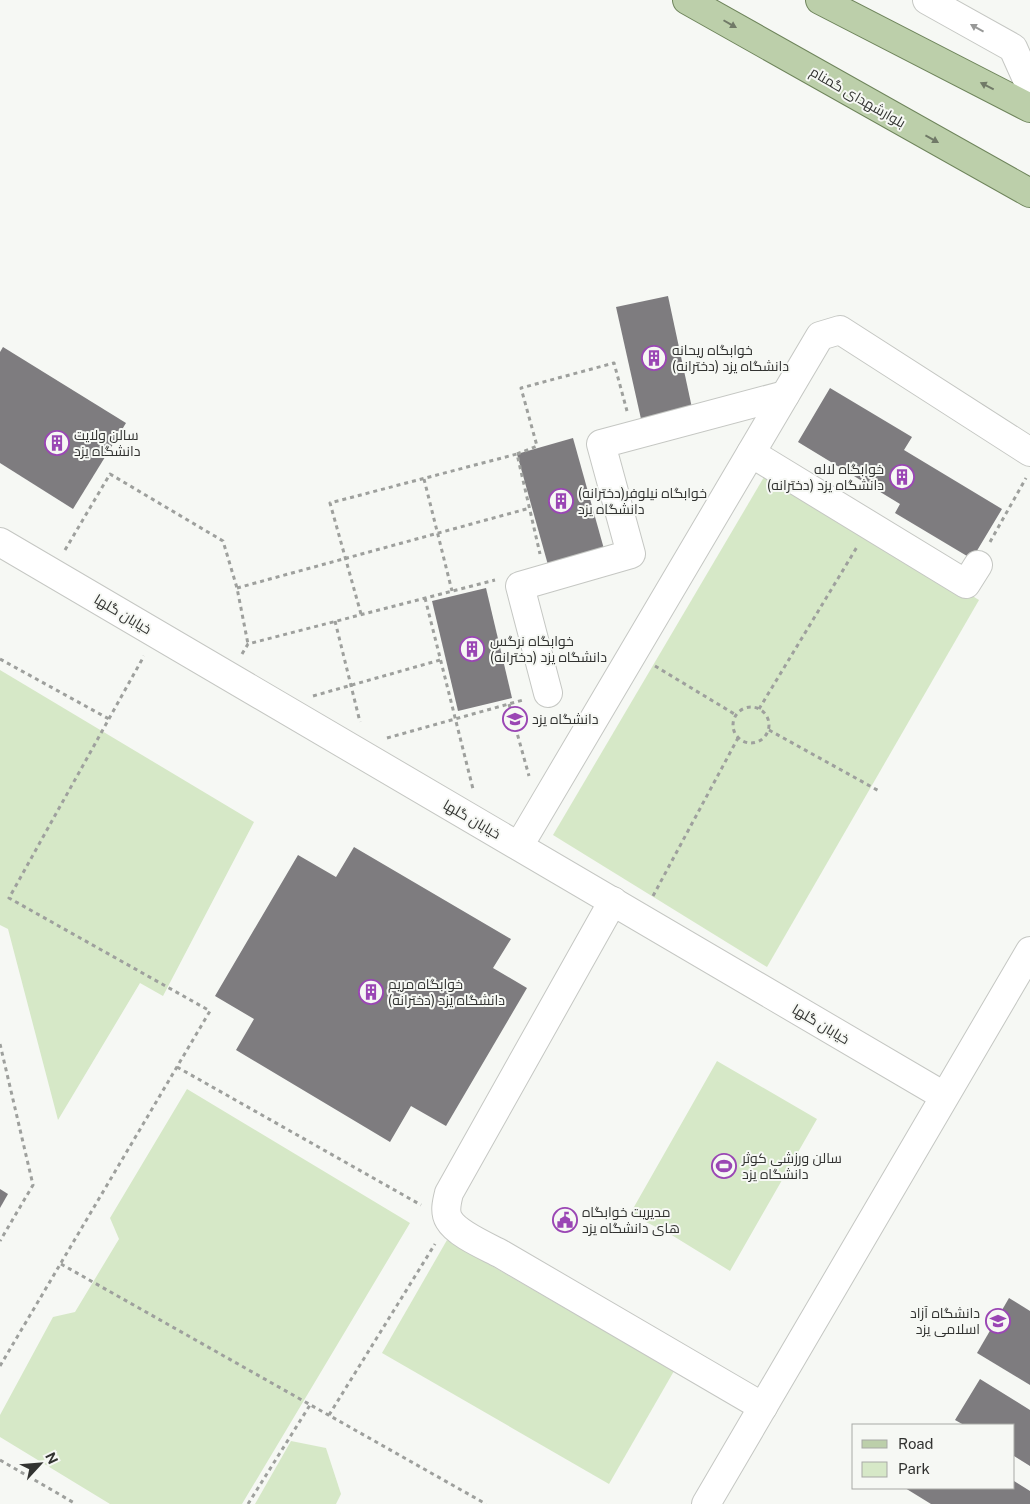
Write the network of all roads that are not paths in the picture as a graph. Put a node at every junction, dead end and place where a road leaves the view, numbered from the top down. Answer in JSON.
{"nodes":[{"id":1,"x":687,"y":0,"type":"edge"},
{"id":2,"x":820,"y":0,"type":"edge"},
{"id":3,"x":927,"y":0,"type":"edge"},
{"id":4,"x":1030,"y":86,"type":"edge"},
{"id":5,"x":1030,"y":108,"type":"edge"},
{"id":6,"x":1030,"y":193,"type":"edge"},
{"id":7,"x":784,"y":395,"type":"junction"},
{"id":8,"x":1030,"y":452,"type":"edge"},
{"id":9,"x":751,"y":453,"type":"junction"},
{"id":10,"x":0,"y":542,"type":"edge"},
{"id":11,"x":978,"y":565,"type":"road end"},
{"id":12,"x":548,"y":693,"type":"road end"},
{"id":13,"x":519,"y":846,"type":"junction"},
{"id":14,"x":613,"y":901,"type":"junction"},
{"id":15,"x":1030,"y":951,"type":"edge"},
{"id":16,"x":944,"y":1096,"type":"junction"},
{"id":17,"x":763,"y":1408,"type":"junction"},
{"id":18,"x":706,"y":1504,"type":"edge"}],
"edges":[{"from":1,"to":6,"type":"main road","name":"بلوارشهدای گمنام","one_way":true},
{"from":5,"to":2,"type":"main road","one_way":true},
{"from":4,"to":3,"type":"street","one_way":true},
{"from":7,"to":8,"type":"street"},
{"from":7,"to":9,"type":"street"},
{"from":7,"to":12,"type":"street"},
{"from":9,"to":11,"type":"street"},
{"from":9,"to":13,"type":"street"},
{"from":10,"to":13,"type":"street","name":"خیابان گلها"},
{"from":13,"to":14,"type":"street","name":"خیابان گلها"},
{"from":14,"to":16,"type":"street","name":"خیابان گلها"},
{"from":14,"to":17,"type":"street"},
{"from":15,"to":16,"type":"street"},
{"from":16,"to":17,"type":"street"},
{"from":17,"to":18,"type":"street"}]}
